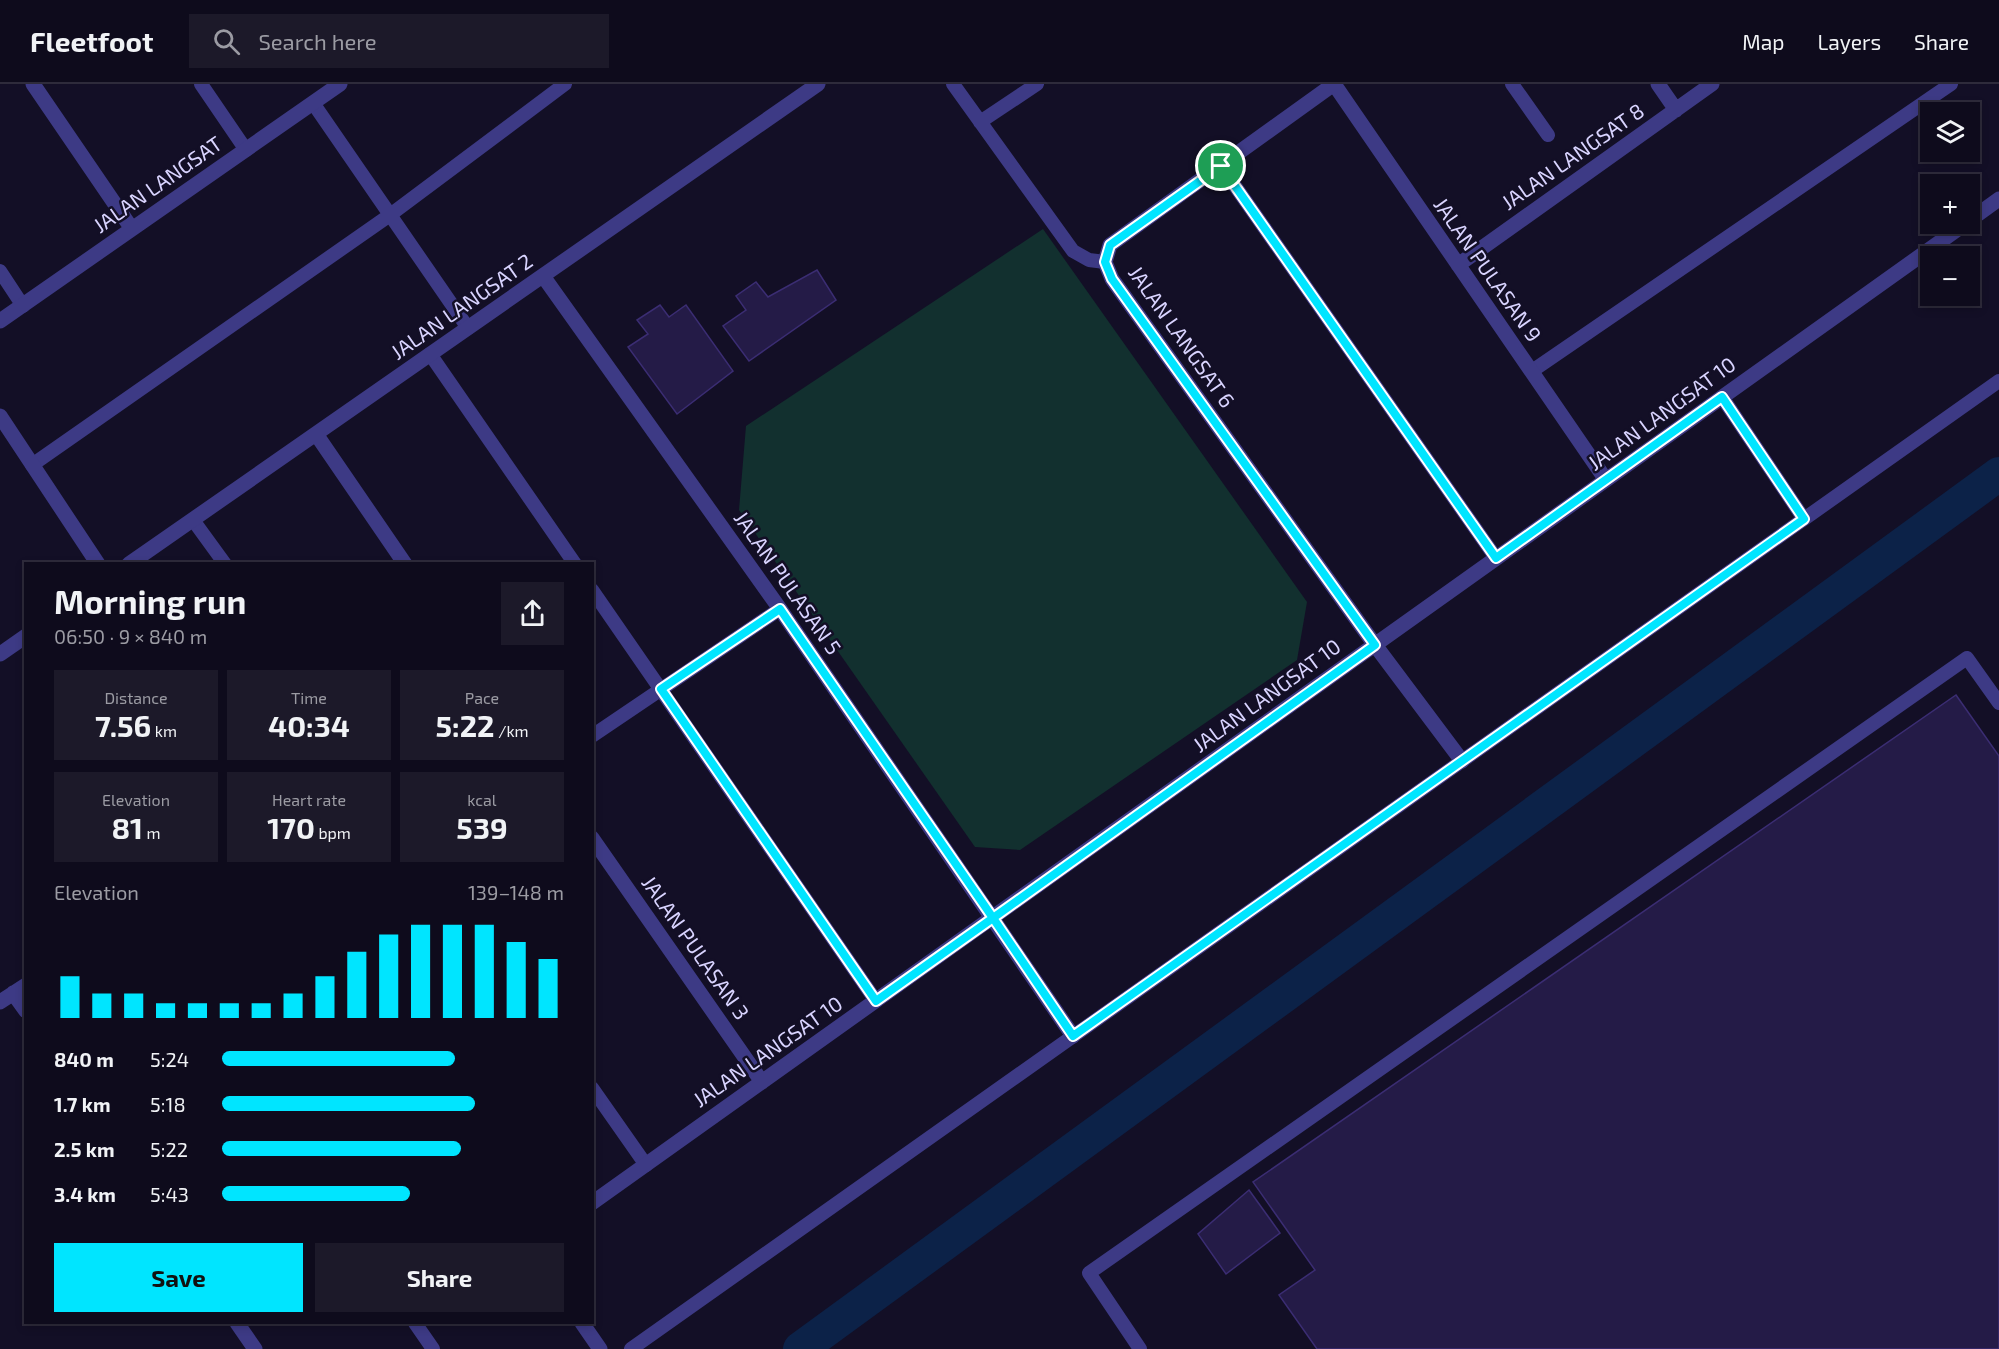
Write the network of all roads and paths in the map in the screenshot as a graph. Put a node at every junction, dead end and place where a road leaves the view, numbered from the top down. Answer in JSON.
{"nodes":[{"id":1,"x":33,"y":84,"type":"edge"},
{"id":2,"x":201,"y":84,"type":"edge"},
{"id":3,"x":340,"y":84,"type":"edge"},
{"id":4,"x":565,"y":84,"type":"edge"},
{"id":5,"x":818,"y":84,"type":"edge"},
{"id":6,"x":953,"y":84,"type":"edge"},
{"id":7,"x":1037,"y":84,"type":"edge"},
{"id":8,"x":1334,"y":84,"type":"edge"},
{"id":9,"x":1512,"y":84,"type":"edge"},
{"id":10,"x":1658,"y":84,"type":"edge"},
{"id":11,"x":1712,"y":84,"type":"edge"},
{"id":12,"x":1951,"y":84,"type":"edge"},
{"id":13,"x":313,"y":103,"type":"junction"},
{"id":14,"x":1676,"y":110,"type":"junction"},
{"id":15,"x":980,"y":122,"type":"junction"},
{"id":16,"x":1548,"y":135,"type":"dead end"},
{"id":17,"x":246,"y":150,"type":"junction"},
{"id":18,"x":1221,"y":166,"type":"junction"},
{"id":19,"x":1999,"y":199,"type":"edge"},
{"id":20,"x":1980,"y":213,"type":"edge"},
{"id":21,"x":390,"y":215,"type":"junction"},
{"id":22,"x":132,"y":229,"type":"junction"},
{"id":23,"x":1951,"y":234,"type":"edge"},
{"id":24,"x":1105,"y":262,"type":"junction"},
{"id":25,"x":1458,"y":264,"type":"junction"},
{"id":26,"x":0,"y":271,"type":"edge"},
{"id":27,"x":543,"y":276,"type":"junction"},
{"id":28,"x":23,"y":306,"type":"junction"},
{"id":29,"x":0,"y":321,"type":"edge"},
{"id":30,"x":468,"y":328,"type":"junction"},
{"id":31,"x":430,"y":354,"type":"junction"},
{"id":32,"x":1532,"y":371,"type":"junction"},
{"id":33,"x":1999,"y":381,"type":"edge"},
{"id":34,"x":1722,"y":397,"type":"junction"},
{"id":35,"x":0,"y":417,"type":"edge"},
{"id":36,"x":316,"y":434,"type":"junction"},
{"id":37,"x":32,"y":465,"type":"junction"},
{"id":38,"x":1606,"y":480,"type":"junction"},
{"id":39,"x":193,"y":519,"type":"junction"},
{"id":40,"x":1804,"y":519,"type":"junction"},
{"id":41,"x":1496,"y":558,"type":"junction"},
{"id":42,"x":98,"y":562,"type":"edge"},
{"id":43,"x":132,"y":562,"type":"edge"},
{"id":44,"x":224,"y":562,"type":"edge"},
{"id":45,"x":404,"y":562,"type":"edge"},
{"id":46,"x":574,"y":562,"type":"edge"},
{"id":47,"x":594,"y":593,"type":"edge"},
{"id":48,"x":780,"y":609,"type":"junction"},
{"id":49,"x":24,"y":637,"type":"edge"},
{"id":50,"x":1375,"y":645,"type":"junction"},
{"id":51,"x":0,"y":654,"type":"edge"},
{"id":52,"x":661,"y":689,"type":"junction"},
{"id":53,"x":1999,"y":703,"type":"edge"},
{"id":54,"x":594,"y":735,"type":"edge"},
{"id":55,"x":1462,"y":761,"type":"junction"},
{"id":56,"x":594,"y":841,"type":"edge"},
{"id":57,"x":993,"y":918,"type":"junction"},
{"id":58,"x":19,"y":989,"type":"edge"},
{"id":59,"x":876,"y":1001,"type":"junction"},
{"id":60,"x":0,"y":1002,"type":"edge"},
{"id":61,"x":24,"y":1005,"type":"edge"},
{"id":62,"x":1073,"y":1036,"type":"junction"},
{"id":63,"x":762,"y":1082,"type":"junction"},
{"id":64,"x":594,"y":1091,"type":"edge"},
{"id":65,"x":646,"y":1165,"type":"junction"},
{"id":66,"x":594,"y":1202,"type":"edge"},
{"id":67,"x":238,"y":1324,"type":"edge"},
{"id":68,"x":416,"y":1324,"type":"edge"},
{"id":69,"x":583,"y":1324,"type":"edge"},
{"id":70,"x":255,"y":1349,"type":"edge"},
{"id":71,"x":433,"y":1349,"type":"edge"},
{"id":72,"x":600,"y":1349,"type":"edge"},
{"id":73,"x":631,"y":1349,"type":"edge"},
{"id":74,"x":1140,"y":1349,"type":"edge"}],
"edges":[{"from":1,"to":22,"type":"street"},
{"from":2,"to":17,"type":"lane"},
{"from":3,"to":13,"type":"street","name":"JALAN LANGSAT"},
{"from":4,"to":21,"type":"lane"},
{"from":5,"to":27,"type":"street","name":"JALAN LANGSAT 2"},
{"from":6,"to":15,"type":"lane"},
{"from":7,"to":15,"type":"lane"},
{"from":8,"to":18,"type":"street","name":"JALAN LANGSAT 6"},
{"from":8,"to":25,"type":"street","name":"JALAN PULASAN 9"},
{"from":9,"to":16,"type":"lane"},
{"from":10,"to":14,"type":"street"},
{"from":11,"to":14,"type":"street","name":"JALAN LANGSAT 8"},
{"from":12,"to":32,"type":"lane"},
{"from":13,"to":17,"type":"street","name":"JALAN LANGSAT"},
{"from":13,"to":21,"type":"lane"},
{"from":14,"to":25,"type":"street","name":"JALAN LANGSAT 8"},
{"from":15,"to":24,"type":"lane"},
{"from":17,"to":22,"type":"street","name":"JALAN LANGSAT"},
{"from":18,"to":24,"type":"street","name":"JALAN LANGSAT 6"},
{"from":18,"to":41,"type":"lane"},
{"from":19,"to":20,"type":"street"},
{"from":21,"to":30,"type":"lane"},
{"from":21,"to":37,"type":"lane"},
{"from":22,"to":28,"type":"street","name":"JALAN LANGSAT"},
{"from":23,"to":34,"type":"street","name":"JALAN LANGSAT 10"},
{"from":24,"to":50,"type":"street","name":"JALAN LANGSAT 6"},
{"from":25,"to":32,"type":"street","name":"JALAN PULASAN 9"},
{"from":26,"to":28,"type":"lane"},
{"from":27,"to":30,"type":"street","name":"JALAN LANGSAT 2"},
{"from":27,"to":48,"type":"street","name":"JALAN PULASAN 5"},
{"from":28,"to":29,"type":"street","name":"JALAN LANGSAT"},
{"from":30,"to":31,"type":"street","name":"JALAN LANGSAT 2"},
{"from":31,"to":36,"type":"street","name":"JALAN LANGSAT 2"},
{"from":31,"to":46,"type":"lane"},
{"from":32,"to":38,"type":"street","name":"JALAN PULASAN 9"},
{"from":33,"to":40,"type":"lane"},
{"from":34,"to":38,"type":"street","name":"JALAN LANGSAT 10"},
{"from":34,"to":40,"type":"lane"},
{"from":35,"to":37,"type":"street"},
{"from":36,"to":39,"type":"street","name":"JALAN LANGSAT 2"},
{"from":36,"to":45,"type":"street"},
{"from":37,"to":42,"type":"street"},
{"from":38,"to":41,"type":"street","name":"JALAN LANGSAT 10"},
{"from":39,"to":43,"type":"street","name":"JALAN LANGSAT 2"},
{"from":39,"to":44,"type":"lane"},
{"from":40,"to":55,"type":"lane"},
{"from":41,"to":50,"type":"street","name":"JALAN LANGSAT 10"},
{"from":47,"to":52,"type":"lane"},
{"from":48,"to":52,"type":"lane"},
{"from":48,"to":57,"type":"street","name":"JALAN PULASAN 5"},
{"from":49,"to":51,"type":"street"},
{"from":50,"to":55,"type":"street","name":"JALAN LANGSAT 6"},
{"from":50,"to":57,"type":"street","name":"JALAN LANGSAT 10"},
{"from":52,"to":54,"type":"lane"},
{"from":52,"to":59,"type":"lane"},
{"from":53,"to":74,"type":"lane"},
{"from":55,"to":62,"type":"lane"},
{"from":56,"to":63,"type":"street","name":"JALAN PULASAN 3"},
{"from":57,"to":59,"type":"street","name":"JALAN LANGSAT 10"},
{"from":57,"to":62,"type":"street","name":"JALAN PULASAN 5"},
{"from":58,"to":60,"type":"street"},
{"from":58,"to":61,"type":"street"},
{"from":59,"to":63,"type":"street","name":"JALAN LANGSAT 10"},
{"from":62,"to":73,"type":"lane"},
{"from":63,"to":65,"type":"street","name":"JALAN LANGSAT 10"},
{"from":64,"to":65,"type":"lane"},
{"from":65,"to":66,"type":"street","name":"JALAN LANGSAT 10"},
{"from":67,"to":70,"type":"street"},
{"from":68,"to":71,"type":"lane"},
{"from":69,"to":72,"type":"street"}]}
